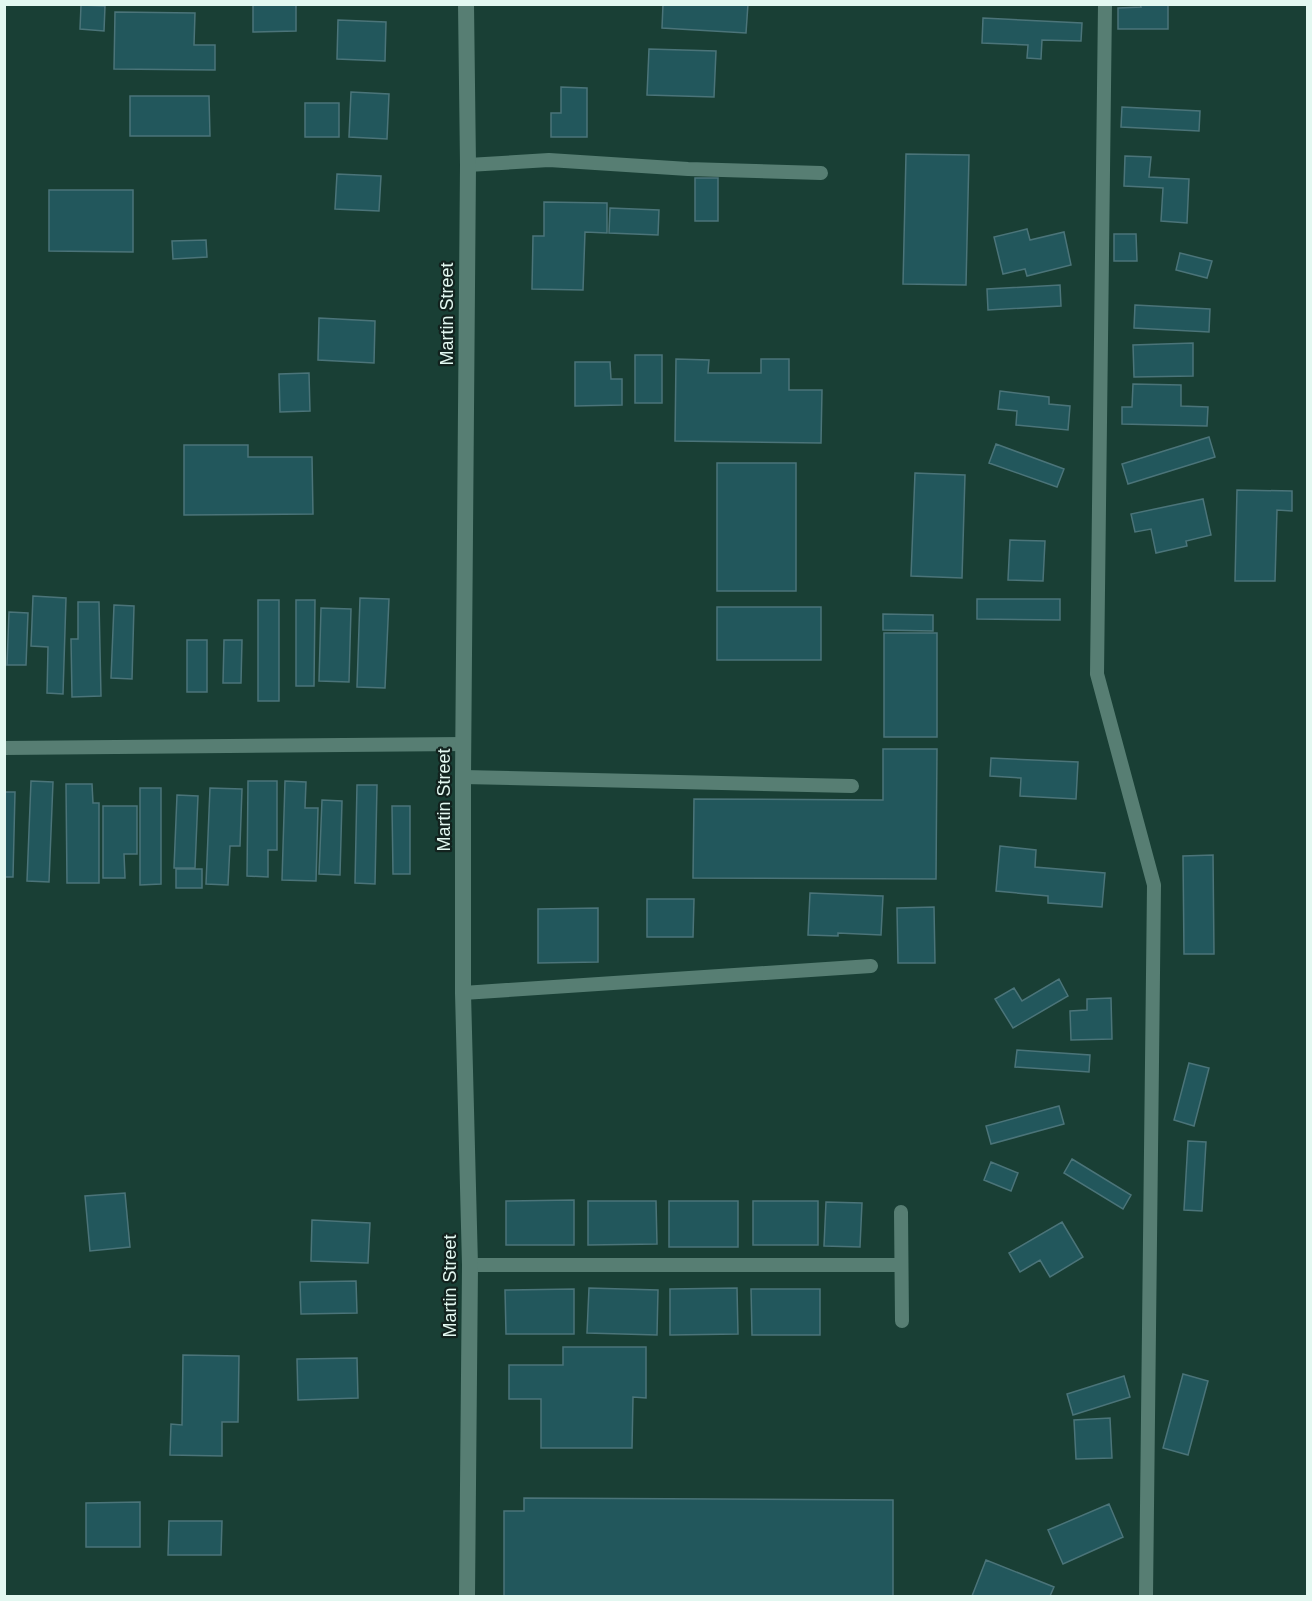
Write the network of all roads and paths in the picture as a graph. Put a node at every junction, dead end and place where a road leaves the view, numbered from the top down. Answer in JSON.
{"nodes":[{"id":1,"x":466,"y":4,"type":"edge"},
{"id":2,"x":1105,"y":4,"type":"edge"},
{"id":3,"x":468,"y":165,"type":"junction"},
{"id":4,"x":821,"y":173,"type":"dead end"},
{"id":5,"x":464,"y":744,"type":"junction"},
{"id":6,"x":4,"y":748,"type":"edge"},
{"id":7,"x":463,"y":777,"type":"junction"},
{"id":8,"x":852,"y":786,"type":"dead end"},
{"id":9,"x":871,"y":966,"type":"dead end"},
{"id":10,"x":464,"y":993,"type":"junction"},
{"id":11,"x":901,"y":1212,"type":"dead end"},
{"id":12,"x":470,"y":1265,"type":"junction"},
{"id":13,"x":901,"y":1265,"type":"junction"},
{"id":14,"x":902,"y":1321,"type":"dead end"},
{"id":15,"x":467,"y":1596,"type":"edge"},
{"id":16,"x":1146,"y":1596,"type":"edge"}],
"edges":[{"from":1,"to":3,"type":"street","name":"Martin Street"},
{"from":2,"to":16,"type":"lane"},
{"from":3,"to":4,"type":"lane"},
{"from":3,"to":5,"type":"street","name":"Martin Street"},
{"from":5,"to":6,"type":"lane"},
{"from":5,"to":7,"type":"street","name":"Martin Street"},
{"from":7,"to":8,"type":"lane"},
{"from":7,"to":10,"type":"street","name":"Martin Street"},
{"from":9,"to":10,"type":"lane"},
{"from":10,"to":12,"type":"street","name":"Martin Street"},
{"from":11,"to":13,"type":"lane"},
{"from":12,"to":13,"type":"lane"},
{"from":12,"to":15,"type":"street","name":"Martin Street"},
{"from":13,"to":14,"type":"lane"}]}
